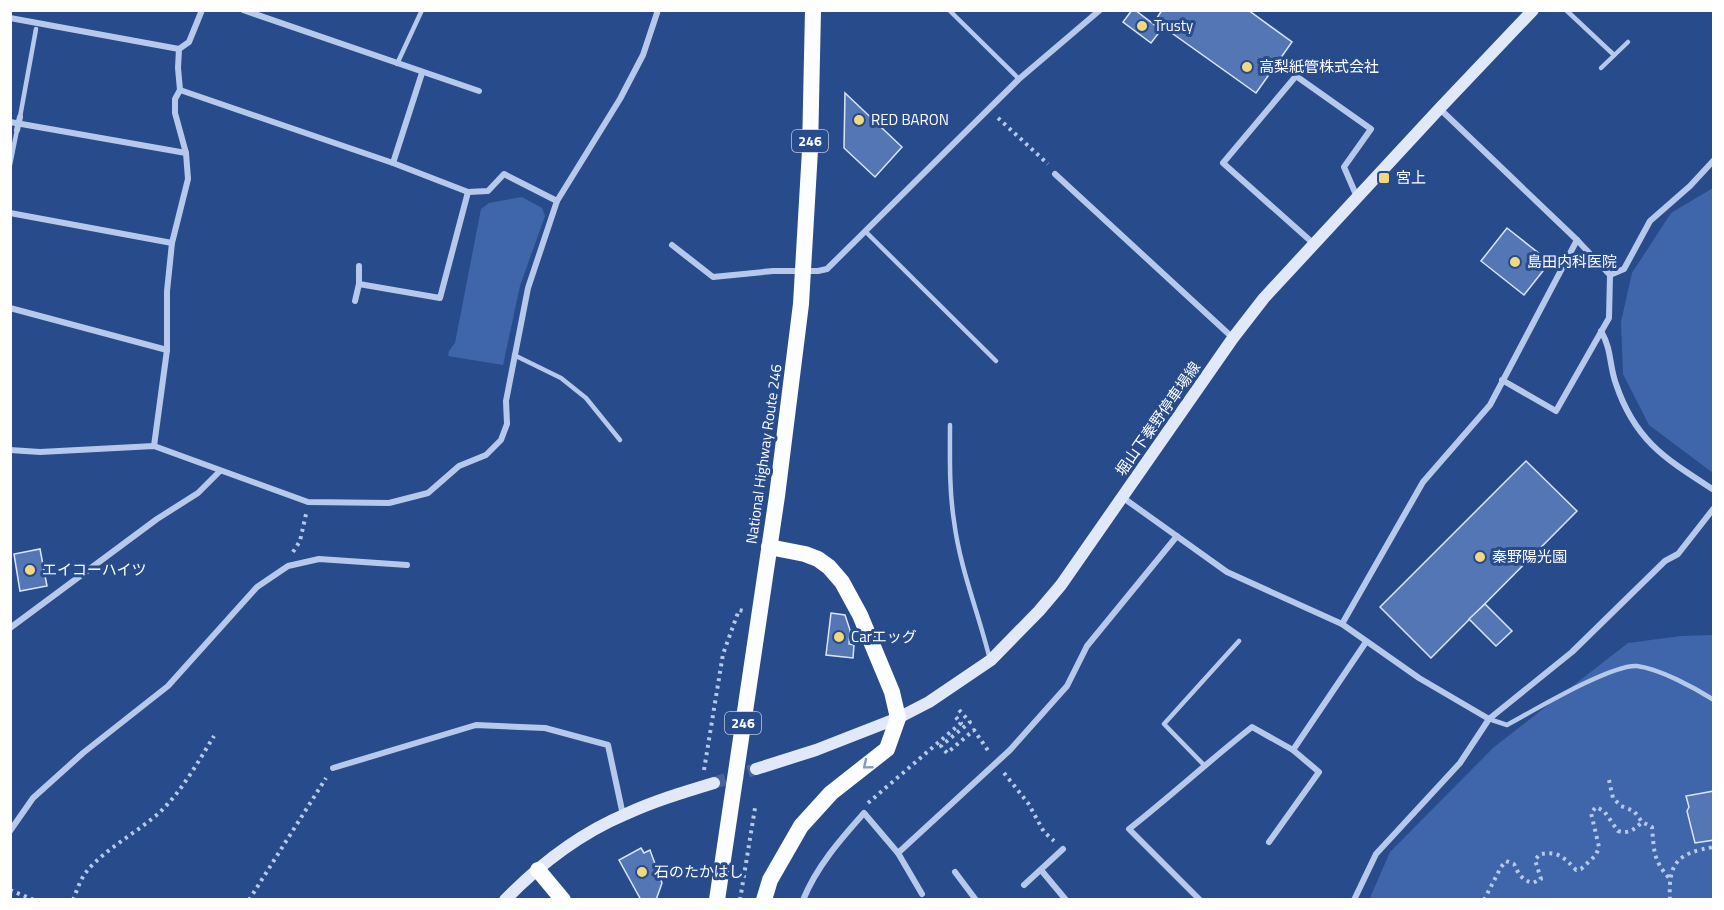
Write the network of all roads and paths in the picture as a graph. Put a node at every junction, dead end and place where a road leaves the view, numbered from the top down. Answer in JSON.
{"nodes":[{"id":1,"x":202,"y":10,"type":"edge"},
{"id":2,"x":243,"y":10,"type":"edge"},
{"id":3,"x":423,"y":10,"type":"edge"},
{"id":4,"x":658,"y":10,"type":"edge"},
{"id":5,"x":813,"y":10,"type":"edge"},
{"id":6,"x":949,"y":10,"type":"edge"},
{"id":7,"x":1100,"y":10,"type":"edge"},
{"id":8,"x":1533,"y":10,"type":"edge"},
{"id":9,"x":1566,"y":10,"type":"edge"},
{"id":10,"x":10,"y":18,"type":"edge"},
{"id":11,"x":37,"y":26,"type":"junction"},
{"id":12,"x":1628,"y":42,"type":"dead end"},
{"id":13,"x":179,"y":49,"type":"junction"},
{"id":14,"x":1614,"y":55,"type":"junction"},
{"id":15,"x":397,"y":64,"type":"junction"},
{"id":16,"x":1601,"y":68,"type":"dead end"},
{"id":17,"x":422,"y":73,"type":"junction"},
{"id":18,"x":1019,"y":79,"type":"junction"},
{"id":19,"x":180,"y":90,"type":"junction"},
{"id":20,"x":479,"y":92,"type":"dead end"},
{"id":21,"x":1440,"y":108,"type":"junction"},
{"id":22,"x":989,"y":110,"type":"junction"},
{"id":23,"x":10,"y":122,"type":"edge"},
{"id":24,"x":18,"y":123,"type":"junction"},
{"id":25,"x":186,"y":153,"type":"junction"},
{"id":26,"x":1713,"y":160,"type":"edge"},
{"id":27,"x":393,"y":163,"type":"junction"},
{"id":28,"x":10,"y":165,"type":"edge"},
{"id":29,"x":1056,"y":172,"type":"joint"},
{"id":30,"x":468,"y":192,"type":"junction"},
{"id":31,"x":1357,"y":197,"type":"junction"},
{"id":32,"x":557,"y":201,"type":"junction"},
{"id":33,"x":10,"y":213,"type":"edge"},
{"id":34,"x":866,"y":232,"type":"junction"},
{"id":35,"x":1577,"y":240,"type":"junction"},
{"id":36,"x":172,"y":243,"type":"junction"},
{"id":37,"x":1314,"y":244,"type":"junction"},
{"id":38,"x":672,"y":245,"type":"dead end"},
{"id":39,"x":359,"y":266,"type":"dead end"},
{"id":40,"x":805,"y":271,"type":"junction"},
{"id":41,"x":1610,"y":275,"type":"junction"},
{"id":42,"x":359,"y":284,"type":"junction"},
{"id":43,"x":355,"y":301,"type":"dead end"},
{"id":44,"x":10,"y":308,"type":"edge"},
{"id":45,"x":1601,"y":331,"type":"junction"},
{"id":46,"x":1233,"y":338,"type":"junction"},
{"id":47,"x":167,"y":350,"type":"junction"},
{"id":48,"x":514,"y":355,"type":"junction"},
{"id":49,"x":996,"y":361,"type":"dead end"},
{"id":50,"x":1502,"y":380,"type":"junction"},
{"id":51,"x":950,"y":424,"type":"dead end"},
{"id":52,"x":620,"y":440,"type":"dead end"},
{"id":53,"x":154,"y":446,"type":"junction"},
{"id":54,"x":10,"y":450,"type":"edge"},
{"id":55,"x":220,"y":471,"type":"junction"},
{"id":56,"x":1713,"y":490,"type":"edge"},
{"id":57,"x":1122,"y":497,"type":"junction"},
{"id":58,"x":1713,"y":512,"type":"edge"},
{"id":59,"x":306,"y":513,"type":"dead end"},
{"id":60,"x":1177,"y":536,"type":"junction"},
{"id":61,"x":769,"y":547,"type":"junction"},
{"id":62,"x":288,"y":560,"type":"dead end"},
{"id":63,"x":407,"y":565,"type":"dead end"},
{"id":64,"x":739,"y":610,"type":"dead end"},
{"id":65,"x":1342,"y":624,"type":"junction"},
{"id":66,"x":10,"y":628,"type":"edge"},
{"id":67,"x":1239,"y":641,"type":"dead end"},
{"id":68,"x":1366,"y":642,"type":"junction"},
{"id":69,"x":990,"y":660,"type":"junction"},
{"id":70,"x":1713,"y":700,"type":"edge"},
{"id":71,"x":959,"y":710,"type":"dead end"},
{"id":72,"x":953,"y":714,"type":"dead end"},
{"id":73,"x":898,"y":718,"type":"junction"},
{"id":74,"x":1489,"y":719,"type":"junction"},
{"id":75,"x":214,"y":736,"type":"dead end"},
{"id":76,"x":1293,"y":750,"type":"junction"},
{"id":77,"x":996,"y":763,"type":"junction"},
{"id":78,"x":1204,"y":765,"type":"junction"},
{"id":79,"x":333,"y":768,"type":"joint"},
{"id":80,"x":756,"y":769,"type":"tunnel mouth"},
{"id":81,"x":704,"y":771,"type":"dead end"},
{"id":82,"x":1609,"y":780,"type":"dead end"},
{"id":83,"x":714,"y":783,"type":"tunnel mouth"},
{"id":84,"x":755,"y":808,"type":"dead end"},
{"id":85,"x":864,"y":813,"type":"junction"},
{"id":86,"x":623,"y":815,"type":"junction"},
{"id":87,"x":1642,"y":822,"type":"junction"},
{"id":88,"x":10,"y":831,"type":"edge"},
{"id":89,"x":1269,"y":842,"type":"dead end"},
{"id":90,"x":1713,"y":847,"type":"edge"},
{"id":91,"x":1064,"y":849,"type":"joint"},
{"id":92,"x":898,"y":853,"type":"junction"},
{"id":93,"x":538,"y":870,"type":"junction"},
{"id":94,"x":1041,"y":870,"type":"junction"},
{"id":95,"x":955,"y":872,"type":"dead end"},
{"id":96,"x":1669,"y":878,"type":"junction"},
{"id":97,"x":1024,"y":885,"type":"dead end"},
{"id":98,"x":10,"y":890,"type":"edge"},
{"id":99,"x":922,"y":894,"type":"dead end"},
{"id":100,"x":34,"y":900,"type":"edge"},
{"id":101,"x":73,"y":900,"type":"edge"},
{"id":102,"x":249,"y":900,"type":"edge"},
{"id":103,"x":504,"y":900,"type":"edge"},
{"id":104,"x":563,"y":900,"type":"edge"},
{"id":105,"x":717,"y":900,"type":"edge"},
{"id":106,"x":740,"y":900,"type":"edge"},
{"id":107,"x":764,"y":900,"type":"edge"},
{"id":108,"x":803,"y":900,"type":"edge"},
{"id":109,"x":976,"y":900,"type":"edge"},
{"id":110,"x":1066,"y":900,"type":"edge"},
{"id":111,"x":1200,"y":900,"type":"edge"},
{"id":112,"x":1354,"y":900,"type":"edge"},
{"id":113,"x":1484,"y":900,"type":"edge"},
{"id":114,"x":1670,"y":900,"type":"edge"}],
"edges":[{"from":1,"to":13,"type":"street"},
{"from":2,"to":15,"type":"street"},
{"from":3,"to":15,"type":"lane"},
{"from":4,"to":32,"type":"street"},
{"from":5,"to":40,"type":"highway","name":"National Highway Route 246","number":"246"},
{"from":6,"to":18,"type":"lane"},
{"from":7,"to":18,"type":"street"},
{"from":8,"to":21,"type":"main road","name":"堀山下秦野停車場線"},
{"from":9,"to":14,"type":"lane"},
{"from":10,"to":11,"type":"street"},
{"from":11,"to":13,"type":"street"},
{"from":11,"to":24,"type":"lane"},
{"from":12,"to":14,"type":"lane"},
{"from":13,"to":19,"type":"street"},
{"from":14,"to":16,"type":"lane"},
{"from":15,"to":17,"type":"street"},
{"from":17,"to":20,"type":"street"},
{"from":17,"to":27,"type":"street"},
{"from":18,"to":22,"type":"street"},
{"from":19,"to":25,"type":"street"},
{"from":19,"to":27,"type":"street"},
{"from":21,"to":31,"type":"main road","name":"堀山下秦野停車場線"},
{"from":21,"to":35,"type":"street"},
{"from":22,"to":29,"type":"path"},
{"from":22,"to":34,"type":"street"},
{"from":23,"to":24,"type":"street"},
{"from":24,"to":25,"type":"street"},
{"from":24,"to":28,"type":"lane"},
{"from":25,"to":36,"type":"street"},
{"from":26,"to":41,"type":"street"},
{"from":27,"to":30,"type":"street"},
{"from":29,"to":46,"type":"street"},
{"from":30,"to":32,"type":"street"},
{"from":30,"to":42,"type":"street"},
{"from":31,"to":37,"type":"main road","name":"堀山下秦野停車場線"},
{"from":31,"to":37,"type":"street"},
{"from":32,"to":48,"type":"street"},
{"from":33,"to":36,"type":"street"},
{"from":34,"to":40,"type":"street"},
{"from":34,"to":49,"type":"lane"},
{"from":35,"to":41,"type":"street"},
{"from":35,"to":50,"type":"street"},
{"from":36,"to":47,"type":"street"},
{"from":37,"to":46,"type":"main road","name":"堀山下秦野停車場線"},
{"from":38,"to":40,"type":"street"},
{"from":39,"to":42,"type":"street"},
{"from":40,"to":61,"type":"highway","name":"National Highway Route 246","number":"246"},
{"from":41,"to":45,"type":"street"},
{"from":42,"to":43,"type":"street"},
{"from":44,"to":47,"type":"street"},
{"from":45,"to":50,"type":"street"},
{"from":45,"to":56,"type":"street"},
{"from":46,"to":57,"type":"main road","name":"堀山下秦野停車場線"},
{"from":47,"to":53,"type":"street"},
{"from":48,"to":52,"type":"lane"},
{"from":48,"to":55,"type":"street"},
{"from":50,"to":65,"type":"street"},
{"from":51,"to":69,"type":"lane"},
{"from":53,"to":54,"type":"street"},
{"from":53,"to":55,"type":"street"},
{"from":55,"to":66,"type":"street"},
{"from":57,"to":60,"type":"street"},
{"from":57,"to":69,"type":"main road","name":"堀山下秦野停車場線"},
{"from":58,"to":74,"type":"street"},
{"from":59,"to":62,"type":"path"},
{"from":60,"to":65,"type":"street"},
{"from":60,"to":77,"type":"street"},
{"from":61,"to":73,"type":"highway"},
{"from":61,"to":105,"type":"highway","name":"National Highway Route 246","number":"246"},
{"from":63,"to":88,"type":"street"},
{"from":64,"to":81,"type":"path"},
{"from":65,"to":68,"type":"street"},
{"from":67,"to":78,"type":"lane"},
{"from":68,"to":74,"type":"street"},
{"from":68,"to":76,"type":"street"},
{"from":69,"to":73,"type":"main road","name":"堀山下秦野停車場線"},
{"from":70,"to":74,"type":"lane"},
{"from":71,"to":77,"type":"path"},
{"from":72,"to":85,"type":"path"},
{"from":73,"to":80,"type":"main road","name":"堀山下秦野停車場線"},
{"from":73,"to":107,"type":"highway","one_way":true},
{"from":74,"to":112,"type":"street"},
{"from":75,"to":101,"type":"path"},
{"from":76,"to":78,"type":"street"},
{"from":76,"to":89,"type":"street"},
{"from":77,"to":91,"type":"path"},
{"from":77,"to":92,"type":"street"},
{"from":78,"to":111,"type":"street"},
{"from":79,"to":86,"type":"street"},
{"from":79,"to":102,"type":"path"},
{"from":82,"to":87,"type":"path"},
{"from":83,"to":86,"type":"main road"},
{"from":84,"to":106,"type":"path"},
{"from":85,"to":92,"type":"street"},
{"from":85,"to":108,"type":"street"},
{"from":86,"to":93,"type":"main road"},
{"from":87,"to":96,"type":"path"},
{"from":87,"to":113,"type":"path"},
{"from":90,"to":96,"type":"path"},
{"from":91,"to":94,"type":"street"},
{"from":92,"to":99,"type":"street"},
{"from":93,"to":103,"type":"main road"},
{"from":93,"to":104,"type":"highway"},
{"from":94,"to":97,"type":"street"},
{"from":94,"to":110,"type":"street"},
{"from":95,"to":109,"type":"street"},
{"from":96,"to":114,"type":"path"},
{"from":98,"to":100,"type":"path"}]}
